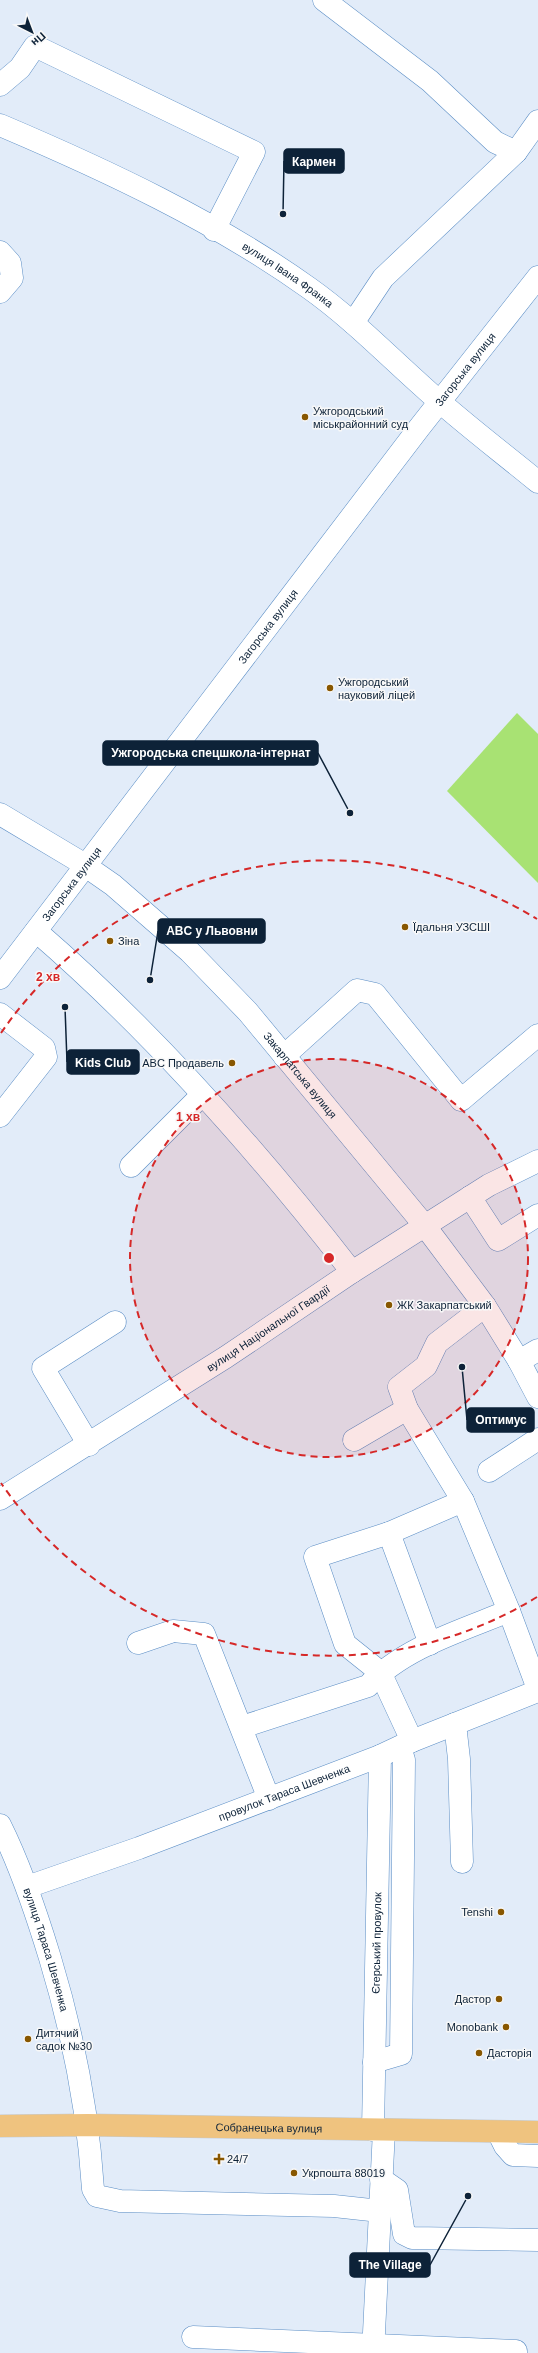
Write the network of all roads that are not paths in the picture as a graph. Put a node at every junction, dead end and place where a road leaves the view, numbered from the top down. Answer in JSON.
{"nodes":[{"id":1,"x":324,"y":0,"type":"edge"},
{"id":2,"x":0,"y":85,"type":"edge"},
{"id":3,"x":538,"y":121,"type":"edge"},
{"id":4,"x":0,"y":125,"type":"edge"},
{"id":5,"x":516,"y":152,"type":"junction"},
{"id":6,"x":214,"y":230,"type":"junction"},
{"id":7,"x":0,"y":252,"type":"edge"},
{"id":8,"x":538,"y":277,"type":"edge"},
{"id":9,"x":0,"y":292,"type":"edge"},
{"id":10,"x":353,"y":322,"type":"junction"},
{"id":11,"x":440,"y":402,"type":"junction"},
{"id":12,"x":538,"y":482,"type":"edge"},
{"id":13,"x":0,"y":814,"type":"edge"},
{"id":14,"x":86,"y":866,"type":"junction"},
{"id":15,"x":36,"y":931,"type":"junction"},
{"id":16,"x":0,"y":978,"type":"edge"},
{"id":17,"x":0,"y":1014,"type":"edge"},
{"id":18,"x":538,"y":1034,"type":"edge"},
{"id":19,"x":284,"y":1056,"type":"junction"},
{"id":20,"x":202,"y":1095,"type":"junction"},
{"id":21,"x":0,"y":1116,"type":"edge"},
{"id":22,"x":538,"y":1161,"type":"edge"},
{"id":23,"x":131,"y":1166,"type":"dead end"},
{"id":24,"x":470,"y":1197,"type":"junction"},
{"id":25,"x":538,"y":1215,"type":"edge"},
{"id":26,"x":425,"y":1226,"type":"junction"},
{"id":27,"x":352,"y":1272,"type":"junction"},
{"id":28,"x":485,"y":1306,"type":"junction"},
{"id":29,"x":115,"y":1322,"type":"dead end"},
{"id":30,"x":538,"y":1350,"type":"edge"},
{"id":31,"x":519,"y":1361,"type":"junction"},
{"id":32,"x":538,"y":1397,"type":"edge"},
{"id":33,"x":407,"y":1408,"type":"junction"},
{"id":34,"x":538,"y":1439,"type":"edge"},
{"id":35,"x":354,"y":1440,"type":"dead end"},
{"id":36,"x":89,"y":1445,"type":"junction"},
{"id":37,"x":489,"y":1470,"type":"dead end"},
{"id":38,"x":0,"y":1499,"type":"edge"},
{"id":39,"x":463,"y":1501,"type":"junction"},
{"id":40,"x":389,"y":1533,"type":"junction"},
{"id":41,"x":509,"y":1611,"type":"junction"},
{"id":42,"x":138,"y":1643,"type":"dead end"},
{"id":43,"x":430,"y":1644,"type":"junction"},
{"id":44,"x":380,"y":1672,"type":"junction"},
{"id":45,"x":538,"y":1690,"type":"edge"},
{"id":46,"x":455,"y":1724,"type":"junction"},
{"id":47,"x":242,"y":1727,"type":"junction"},
{"id":48,"x":406,"y":1744,"type":"junction"},
{"id":49,"x":380,"y":1756,"type":"junction"},
{"id":50,"x":269,"y":1799,"type":"junction"},
{"id":51,"x":0,"y":1825,"type":"edge"},
{"id":52,"x":462,"y":1862,"type":"dead end"},
{"id":53,"x":27,"y":1887,"type":"junction"},
{"id":54,"x":374,"y":2062,"type":"junction"},
{"id":55,"x":0,"y":2126,"type":"edge"},
{"id":56,"x":88,"y":2126,"type":"junction"},
{"id":57,"x":378,"y":2130,"type":"junction"},
{"id":58,"x":498,"y":2132,"type":"junction"},
{"id":59,"x":538,"y":2132,"type":"edge"},
{"id":60,"x":538,"y":2156,"type":"edge"},
{"id":61,"x":381,"y":2179,"type":"junction"},
{"id":62,"x":380,"y":2211,"type":"junction"},
{"id":63,"x":538,"y":2240,"type":"edge"},
{"id":64,"x":193,"y":2337,"type":"dead end"},
{"id":65,"x":373,"y":2349,"type":"edge"},
{"id":66,"x":516,"y":2353,"type":"edge"}],
"edges":[{"from":1,"to":5,"type":"street"},
{"from":2,"to":6,"type":"street"},
{"from":3,"to":5,"type":"street"},
{"from":4,"to":6,"type":"street","name":"вулиця Івана Франка"},
{"from":5,"to":10,"type":"street"},
{"from":6,"to":10,"type":"street","name":"вулиця Івана Франка"},
{"from":7,"to":9,"type":"street"},
{"from":8,"to":11,"type":"street","name":"Загорська вулиця"},
{"from":10,"to":11,"type":"street","name":"вулиця Івана Франка"},
{"from":11,"to":12,"type":"street","name":"вулиця Івана Франка"},
{"from":11,"to":14,"type":"street","name":"Загорська вулиця"},
{"from":13,"to":14,"type":"street","name":"Закарпатська вулиця"},
{"from":14,"to":15,"type":"street","name":"Загорська вулиця"},
{"from":14,"to":19,"type":"street","name":"Закарпатська вулиця"},
{"from":15,"to":16,"type":"street","name":"Загорська вулиця"},
{"from":15,"to":20,"type":"street"},
{"from":17,"to":21,"type":"street"},
{"from":18,"to":19,"type":"street"},
{"from":19,"to":26,"type":"street","name":"Закарпатська вулиця"},
{"from":20,"to":23,"type":"street"},
{"from":20,"to":27,"type":"street"},
{"from":22,"to":24,"type":"street","name":"вулиця Національної Гвардії"},
{"from":24,"to":25,"type":"street"},
{"from":24,"to":26,"type":"street","name":"вулиця Національної Гвардії"},
{"from":26,"to":27,"type":"street","name":"вулиця Національної Гвардії"},
{"from":26,"to":28,"type":"street","name":"Закарпатська вулиця"},
{"from":27,"to":36,"type":"street","name":"вулиця Національної Гвардії"},
{"from":28,"to":31,"type":"street","name":"Закарпатська вулиця"},
{"from":28,"to":33,"type":"street"},
{"from":29,"to":36,"type":"street"},
{"from":30,"to":31,"type":"street"},
{"from":31,"to":32,"type":"street","name":"Закарпатська вулиця"},
{"from":33,"to":35,"type":"street"},
{"from":33,"to":39,"type":"street"},
{"from":34,"to":37,"type":"street"},
{"from":36,"to":38,"type":"street","name":"вулиця Національної Гвардії"},
{"from":39,"to":40,"type":"street"},
{"from":39,"to":41,"type":"street"},
{"from":40,"to":43,"type":"street"},
{"from":40,"to":44,"type":"street"},
{"from":41,"to":43,"type":"street"},
{"from":41,"to":45,"type":"street"},
{"from":42,"to":47,"type":"street"},
{"from":43,"to":44,"type":"street"},
{"from":44,"to":47,"type":"street"},
{"from":44,"to":48,"type":"street"},
{"from":45,"to":46,"type":"street","name":"провулок Тараса Шевченка"},
{"from":46,"to":48,"type":"street","name":"провулок Тараса Шевченка"},
{"from":46,"to":52,"type":"street"},
{"from":47,"to":50,"type":"street"},
{"from":48,"to":49,"type":"street","name":"провулок Тараса Шевченка"},
{"from":48,"to":54,"type":"street"},
{"from":49,"to":50,"type":"street","name":"провулок Тараса Шевченка"},
{"from":49,"to":54,"type":"street","name":"Єгерський провулок"},
{"from":50,"to":53,"type":"street","name":"провулок Тараса Шевченка"},
{"from":51,"to":53,"type":"street","name":"вулиця Тараса Шевченка"},
{"from":53,"to":56,"type":"street","name":"вулиця Тараса Шевченка"},
{"from":54,"to":57,"type":"street","name":"Єгерський провулок"},
{"from":55,"to":56,"type":"main road","name":"Собранецька вулиця"},
{"from":56,"to":57,"type":"main road","name":"Собранецька вулиця"},
{"from":56,"to":62,"type":"street","name":"вулиця Тараса Шевченка"},
{"from":57,"to":58,"type":"main road","name":"Собранецька вулиця"},
{"from":57,"to":61,"type":"street","name":"Єгерський провулок"},
{"from":58,"to":59,"type":"main road","name":"Собранецька вулиця"},
{"from":58,"to":60,"type":"street"},
{"from":61,"to":62,"type":"street","name":"Єгерський провулок"},
{"from":61,"to":63,"type":"street"},
{"from":62,"to":65,"type":"street","name":"Єгерський провулок"},
{"from":64,"to":65,"type":"street"},
{"from":65,"to":66,"type":"street"}]}
